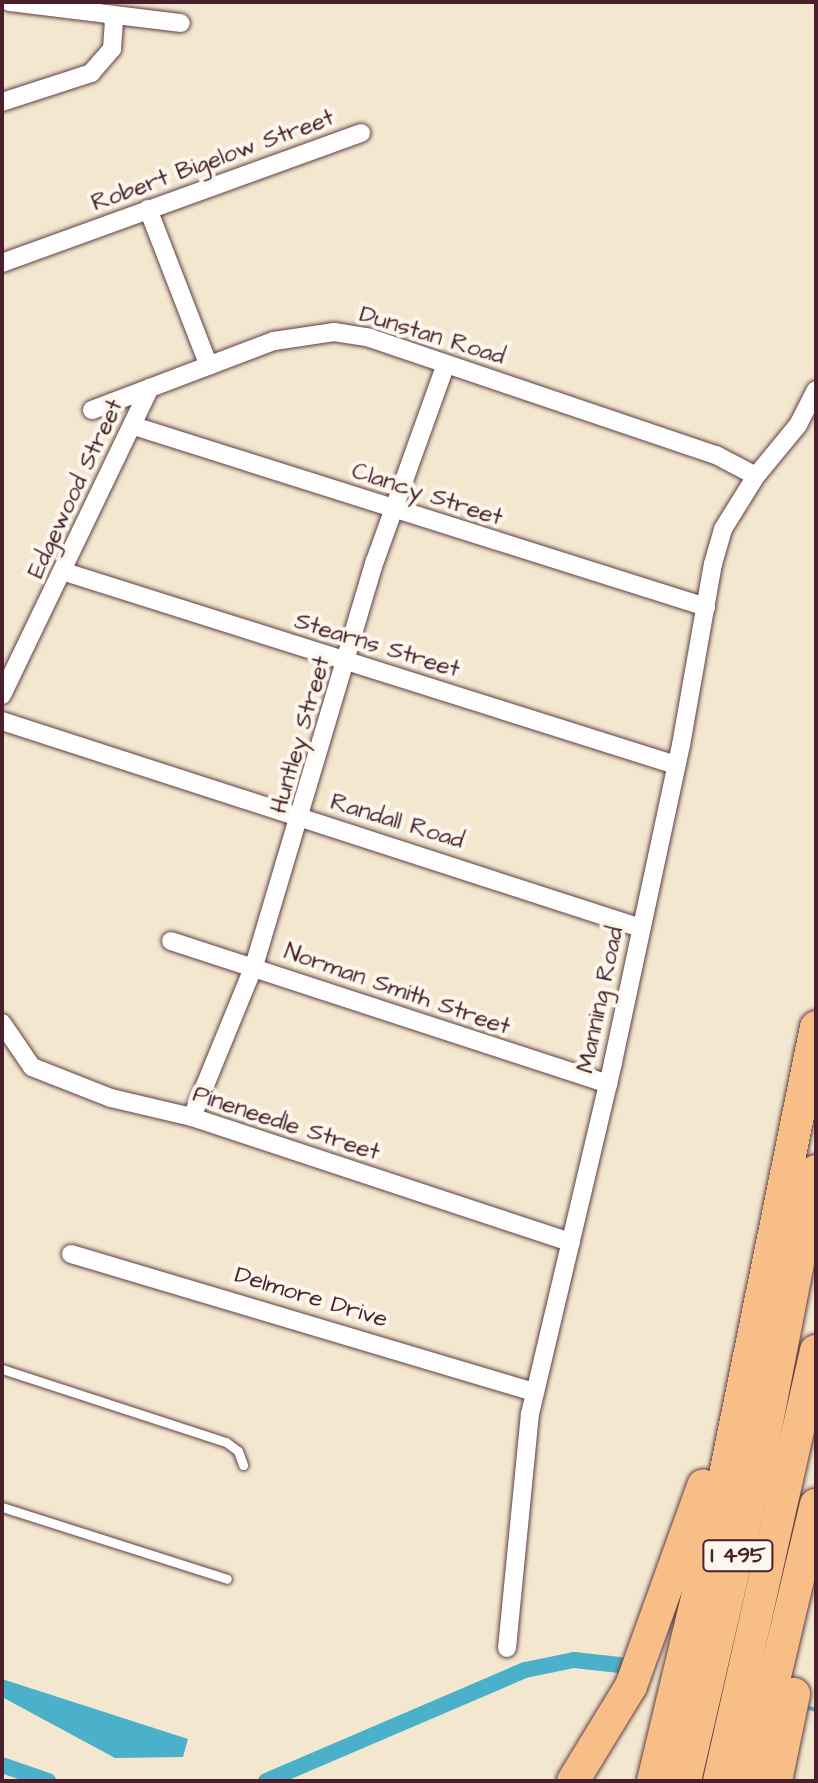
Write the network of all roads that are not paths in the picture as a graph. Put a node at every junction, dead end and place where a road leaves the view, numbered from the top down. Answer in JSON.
{"nodes":[{"id":1,"x":9,"y":2,"type":"edge"},
{"id":2,"x":109,"y":15,"type":"junction"},
{"id":3,"x":181,"y":23,"type":"dead end"},
{"id":4,"x":2,"y":102,"type":"edge"},
{"id":5,"x":361,"y":133,"type":"dead end"},
{"id":6,"x":148,"y":209,"type":"junction"},
{"id":7,"x":2,"y":263,"type":"edge"},
{"id":8,"x":446,"y":364,"type":"junction"},
{"id":9,"x":209,"y":366,"type":"junction"},
{"id":10,"x":150,"y":388,"type":"junction"},
{"id":11,"x":816,"y":390,"type":"edge"},
{"id":12,"x":92,"y":410,"type":"dead end"},
{"id":13,"x":134,"y":426,"type":"junction"},
{"id":14,"x":756,"y":476,"type":"junction"},
{"id":15,"x":393,"y":508,"type":"junction"},
{"id":16,"x":65,"y":572,"type":"junction"},
{"id":17,"x":706,"y":607,"type":"junction"},
{"id":18,"x":347,"y":662,"type":"junction"},
{"id":19,"x":2,"y":695,"type":"edge"},
{"id":20,"x":2,"y":721,"type":"edge"},
{"id":21,"x":676,"y":765,"type":"junction"},
{"id":22,"x":302,"y":818,"type":"junction"},
{"id":23,"x":641,"y":928,"type":"junction"},
{"id":24,"x":171,"y":941,"type":"dead end"},
{"id":25,"x":254,"y":966,"type":"junction"},
{"id":26,"x":3,"y":1025,"type":"edge"},
{"id":27,"x":816,"y":1027,"type":"edge"},
{"id":28,"x":608,"y":1084,"type":"junction"},
{"id":29,"x":192,"y":1117,"type":"junction"},
{"id":30,"x":816,"y":1171,"type":"edge"},
{"id":31,"x":571,"y":1242,"type":"junction"},
{"id":32,"x":71,"y":1254,"type":"dead end"},
{"id":33,"x":756,"y":1324,"type":"junction"},
{"id":34,"x":816,"y":1351,"type":"edge"},
{"id":35,"x":2,"y":1369,"type":"edge"},
{"id":36,"x":535,"y":1392,"type":"junction"},
{"id":37,"x":243,"y":1465,"type":"dead end"},
{"id":38,"x":816,"y":1505,"type":"edge"},
{"id":39,"x":2,"y":1507,"type":"edge"},
{"id":40,"x":816,"y":1574,"type":"edge"},
{"id":41,"x":227,"y":1579,"type":"dead end"},
{"id":42,"x":507,"y":1648,"type":"dead end"},
{"id":43,"x":573,"y":1781,"type":"edge"},
{"id":44,"x":653,"y":1781,"type":"edge"},
{"id":45,"x":685,"y":1781,"type":"edge"},
{"id":46,"x":719,"y":1781,"type":"edge"},
{"id":47,"x":750,"y":1781,"type":"edge"},
{"id":48,"x":776,"y":1781,"type":"edge"}],
"edges":[{"from":1,"to":2,"type":"street"},
{"from":2,"to":3,"type":"street"},
{"from":2,"to":4,"type":"street"},
{"from":5,"to":6,"type":"street","name":"Robert Bigelow Street"},
{"from":6,"to":7,"type":"street","name":"Robert Bigelow Street"},
{"from":6,"to":9,"type":"street"},
{"from":8,"to":9,"type":"street","name":"Dunstan Road"},
{"from":8,"to":14,"type":"street","name":"Dunstan Road"},
{"from":8,"to":15,"type":"street","name":"Huntley Street"},
{"from":9,"to":10,"type":"street","name":"Dunstan Road"},
{"from":10,"to":12,"type":"street","name":"Dunstan Road"},
{"from":10,"to":13,"type":"street","name":"Edgewood Street"},
{"from":11,"to":14,"type":"street","name":"Manning Road"},
{"from":13,"to":15,"type":"street","name":"Clancy Street"},
{"from":13,"to":16,"type":"street","name":"Edgewood Street"},
{"from":14,"to":17,"type":"street","name":"Manning Road"},
{"from":15,"to":17,"type":"street","name":"Clancy Street"},
{"from":15,"to":18,"type":"street","name":"Huntley Street"},
{"from":16,"to":18,"type":"street","name":"Stearns Street"},
{"from":16,"to":19,"type":"street","name":"Edgewood Street"},
{"from":17,"to":21,"type":"street","name":"Manning Road"},
{"from":18,"to":21,"type":"street","name":"Stearns Street"},
{"from":18,"to":22,"type":"street","name":"Huntley Street"},
{"from":20,"to":22,"type":"street","name":"Randall Road"},
{"from":21,"to":23,"type":"street","name":"Manning Road"},
{"from":22,"to":23,"type":"street","name":"Randall Road"},
{"from":22,"to":25,"type":"street","name":"Huntley Street"},
{"from":23,"to":28,"type":"street","name":"Manning Road"},
{"from":24,"to":25,"type":"street","name":"Norman Smith Street"},
{"from":25,"to":28,"type":"street","name":"Norman Smith Street"},
{"from":25,"to":29,"type":"street","name":"Huntley Street"},
{"from":26,"to":29,"type":"street","name":"Pineneedle Street"},
{"from":27,"to":33,"type":"highway"},
{"from":28,"to":31,"type":"street","name":"Manning Road"},
{"from":29,"to":31,"type":"street","name":"Pineneedle Street"},
{"from":30,"to":45,"type":"highway","number":"I 495"},
{"from":31,"to":36,"type":"street","name":"Manning Road"},
{"from":32,"to":36,"type":"street","name":"Delmore Drive"},
{"from":33,"to":43,"type":"highway"},
{"from":33,"to":44,"type":"highway"},
{"from":34,"to":46,"type":"highway","number":"I 495"},
{"from":35,"to":37,"type":"lane"},
{"from":36,"to":42,"type":"street","name":"Manning Road"},
{"from":38,"to":47,"type":"highway"},
{"from":39,"to":41,"type":"lane"},
{"from":40,"to":48,"type":"highway"}]}
